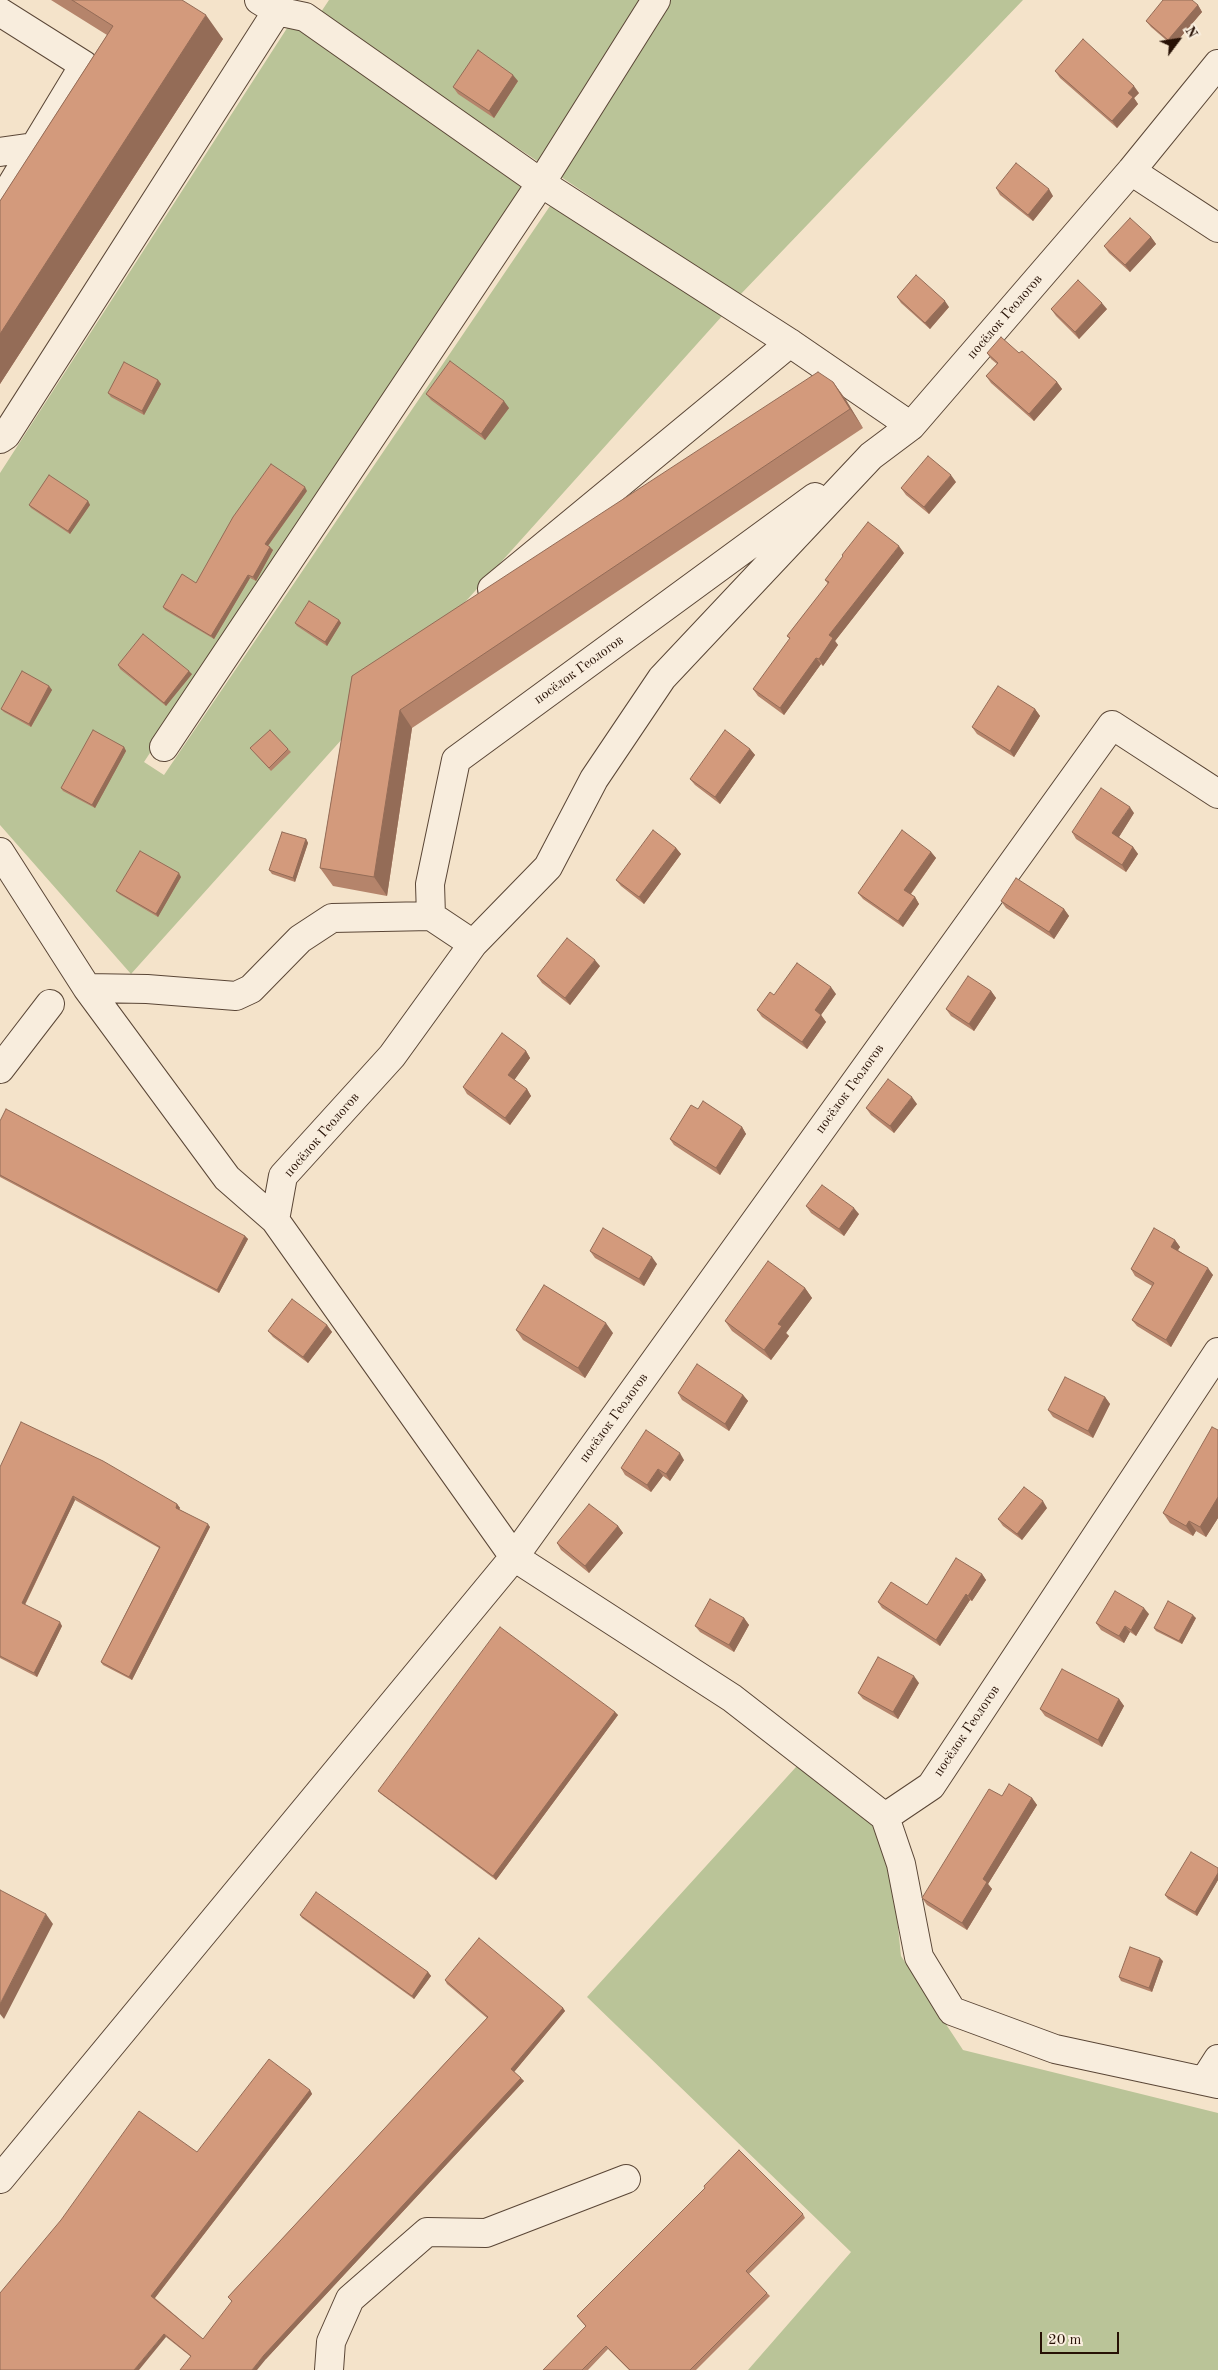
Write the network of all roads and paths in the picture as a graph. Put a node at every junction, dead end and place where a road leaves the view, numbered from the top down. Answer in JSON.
{"nodes":[{"id":1,"x":656,"y":0,"type":"edge"},
{"id":2,"x":268,"y":6,"type":"edge"},
{"id":3,"x":310,"y":9,"type":"edge"},
{"id":4,"x":0,"y":12,"type":"edge"},
{"id":5,"x":1218,"y":64,"type":"edge"},
{"id":6,"x":34,"y":146,"type":"junction"},
{"id":7,"x":0,"y":152,"type":"edge"},
{"id":8,"x":1131,"y":171,"type":"junction"},
{"id":9,"x":541,"y":183,"type":"junction"},
{"id":10,"x":0,"y":204,"type":"edge"},
{"id":11,"x":1218,"y":228,"type":"edge"},
{"id":12,"x":790,"y":343,"type":"junction"},
{"id":13,"x":911,"y":426,"type":"junction"},
{"id":14,"x":0,"y":439,"type":"edge"},
{"id":15,"x":871,"y":456,"type":"junction"},
{"id":16,"x":490,"y":591,"type":"edge"},
{"id":17,"x":164,"y":747,"type":"dead end"},
{"id":18,"x":1218,"y":794,"type":"edge"},
{"id":19,"x":0,"y":852,"type":"edge"},
{"id":20,"x":431,"y":916,"type":"junction"},
{"id":21,"x":473,"y":944,"type":"junction"},
{"id":22,"x":87,"y":988,"type":"junction"},
{"id":23,"x":50,"y":1004,"type":"dead end"},
{"id":24,"x":0,"y":1069,"type":"edge"},
{"id":25,"x":275,"y":1220,"type":"junction"},
{"id":26,"x":1218,"y":1352,"type":"edge"},
{"id":27,"x":514,"y":1557,"type":"junction"},
{"id":28,"x":884,"y":1817,"type":"junction"},
{"id":29,"x":1218,"y":2059,"type":"edge"},
{"id":30,"x":1211,"y":2083,"type":"edge"},
{"id":31,"x":0,"y":2179,"type":"edge"},
{"id":32,"x":626,"y":2179,"type":"dead end"},
{"id":33,"x":329,"y":2370,"type":"edge"}],
"edges":[{"from":1,"to":9,"type":"street"},
{"from":2,"to":3,"type":"street"},
{"from":2,"to":14,"type":"street"},
{"from":3,"to":9,"type":"street"},
{"from":4,"to":6,"type":"street"},
{"from":5,"to":8,"type":"street","name":"посёлок Геологов"},
{"from":6,"to":7,"type":"street"},
{"from":6,"to":10,"type":"street"},
{"from":8,"to":11,"type":"street"},
{"from":8,"to":13,"type":"street","name":"посёлок Геологов"},
{"from":9,"to":12,"type":"street"},
{"from":9,"to":17,"type":"street"},
{"from":12,"to":13,"type":"street"},
{"from":12,"to":16,"type":"street"},
{"from":13,"to":15,"type":"street","name":"посёлок Геологов"},
{"from":15,"to":20,"type":"street","name":"посёлок Геологов"},
{"from":15,"to":21,"type":"street","name":"посёлок Геологов"},
{"from":18,"to":27,"type":"street","name":"посёлок Геологов"},
{"from":19,"to":22,"type":"street"},
{"from":20,"to":21,"type":"street"},
{"from":20,"to":22,"type":"street"},
{"from":21,"to":25,"type":"street","name":"посёлок Геологов"},
{"from":22,"to":25,"type":"street"},
{"from":23,"to":24,"type":"street"},
{"from":25,"to":27,"type":"street"},
{"from":26,"to":28,"type":"street","name":"посёлок Геологов"},
{"from":27,"to":28,"type":"street"},
{"from":27,"to":31,"type":"street"},
{"from":28,"to":30,"type":"street"},
{"from":29,"to":30,"type":"street"},
{"from":32,"to":33,"type":"street"}]}
